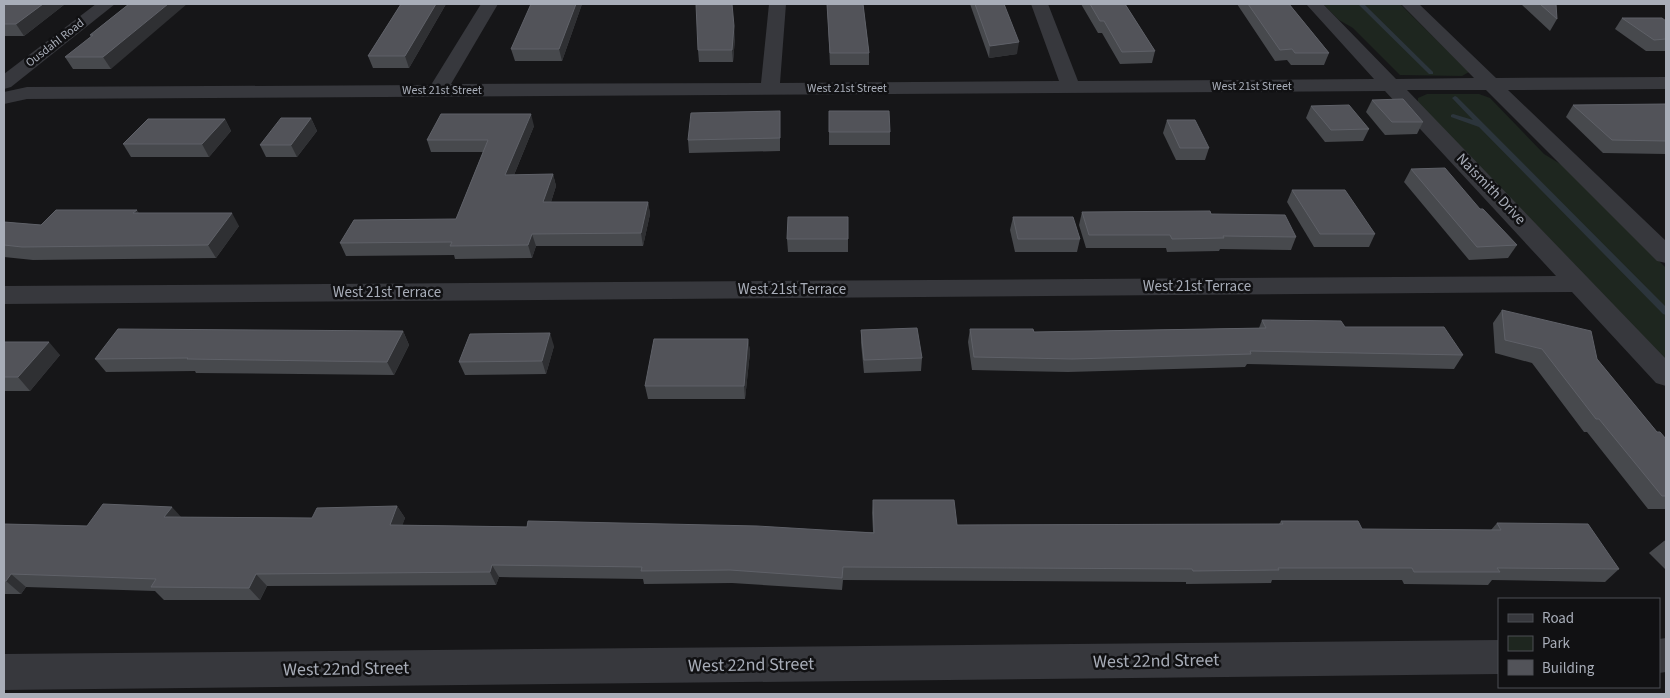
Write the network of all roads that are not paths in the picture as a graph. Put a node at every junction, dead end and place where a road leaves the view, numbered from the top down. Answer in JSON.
{"nodes":[{"id":1,"x":106,"y":4,"type":"edge"},
{"id":2,"x":488,"y":4,"type":"edge"},
{"id":3,"x":777,"y":4,"type":"edge"},
{"id":4,"x":1039,"y":4,"type":"edge"},
{"id":5,"x":1314,"y":4,"type":"edge"},
{"id":6,"x":1409,"y":4,"type":"edge"},
{"id":7,"x":7,"y":81,"type":"edge"},
{"id":8,"x":1666,"y":83,"type":"edge"},
{"id":9,"x":1494,"y":84,"type":"junction"},
{"id":10,"x":1392,"y":85,"type":"junction"},
{"id":11,"x":1072,"y":87,"type":"junction"},
{"id":12,"x":770,"y":88,"type":"junction"},
{"id":13,"x":438,"y":90,"type":"junction"},
{"id":14,"x":27,"y":92,"type":"junction"},
{"id":15,"x":4,"y":98,"type":"edge"},
{"id":16,"x":1666,"y":255,"type":"edge"},
{"id":17,"x":1581,"y":284,"type":"junction"},
{"id":18,"x":4,"y":295,"type":"edge"},
{"id":19,"x":1666,"y":376,"type":"edge"},
{"id":20,"x":1498,"y":657,"type":"edge"},
{"id":21,"x":4,"y":672,"type":"edge"}],
"edges":[{"from":1,"to":7,"type":"street","name":"Ousdahl Road"},
{"from":2,"to":13,"type":"street"},
{"from":3,"to":12,"type":"street"},
{"from":4,"to":11,"type":"street"},
{"from":5,"to":10,"type":"street","name":"Naismith Drive"},
{"from":6,"to":9,"type":"street"},
{"from":7,"to":14,"type":"street"},
{"from":8,"to":9,"type":"street","name":"West 21st Street"},
{"from":9,"to":10,"type":"street","name":"West 21st Street"},
{"from":9,"to":16,"type":"street"},
{"from":10,"to":11,"type":"street","name":"West 21st Street"},
{"from":10,"to":17,"type":"street","name":"Naismith Drive"},
{"from":11,"to":12,"type":"street","name":"West 21st Street"},
{"from":12,"to":13,"type":"street","name":"West 21st Street"},
{"from":13,"to":14,"type":"street","name":"West 21st Street"},
{"from":14,"to":15,"type":"street","name":"West 21st Street"},
{"from":17,"to":18,"type":"street","name":"West 21st Terrace"},
{"from":17,"to":19,"type":"street","name":"Naismith Drive"},
{"from":20,"to":21,"type":"street","name":"West 22nd Street"}]}
